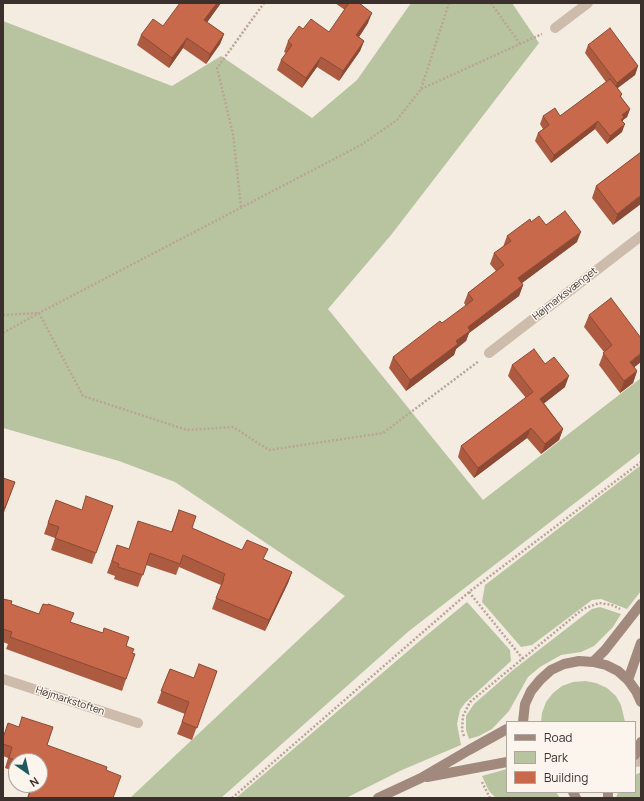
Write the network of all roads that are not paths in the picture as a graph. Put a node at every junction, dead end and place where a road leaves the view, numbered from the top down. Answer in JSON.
{"nodes":[{"id":1,"x":588,"y":3,"type":"edge"},
{"id":2,"x":555,"y":28,"type":"road end"},
{"id":3,"x":641,"y":236,"type":"edge"},
{"id":4,"x":489,"y":353,"type":"road end"},
{"id":5,"x":641,"y":604,"type":"edge"},
{"id":6,"x":641,"y":642,"type":"edge"},
{"id":7,"x":593,"y":662,"type":"junction"},
{"id":8,"x":3,"y":679,"type":"edge"},
{"id":9,"x":628,"y":680,"type":"junction"},
{"id":10,"x":641,"y":702,"type":"edge"},
{"id":11,"x":521,"y":721,"type":"edge"},
{"id":12,"x":138,"y":723,"type":"dead end"},
{"id":13,"x":506,"y":730,"type":"edge"},
{"id":14,"x":641,"y":742,"type":"edge"},
{"id":15,"x":636,"y":753,"type":"edge"},
{"id":16,"x":506,"y":762,"type":"edge"},
{"id":17,"x":421,"y":778,"type":"junction"},
{"id":18,"x":378,"y":798,"type":"edge"}],
"edges":[{"from":1,"to":2,"type":"street"},
{"from":3,"to":4,"type":"street","name":"Højmarksvænget"},
{"from":5,"to":7,"type":"street"},
{"from":6,"to":9,"type":"street"},
{"from":7,"to":9,"type":"street"},
{"from":7,"to":11,"type":"street"},
{"from":8,"to":12,"type":"street","name":"Højmarkstoften"},
{"from":9,"to":10,"type":"street"},
{"from":13,"to":17,"type":"street"},
{"from":14,"to":15,"type":"street"},
{"from":16,"to":17,"type":"street"},
{"from":17,"to":18,"type":"street"}]}
